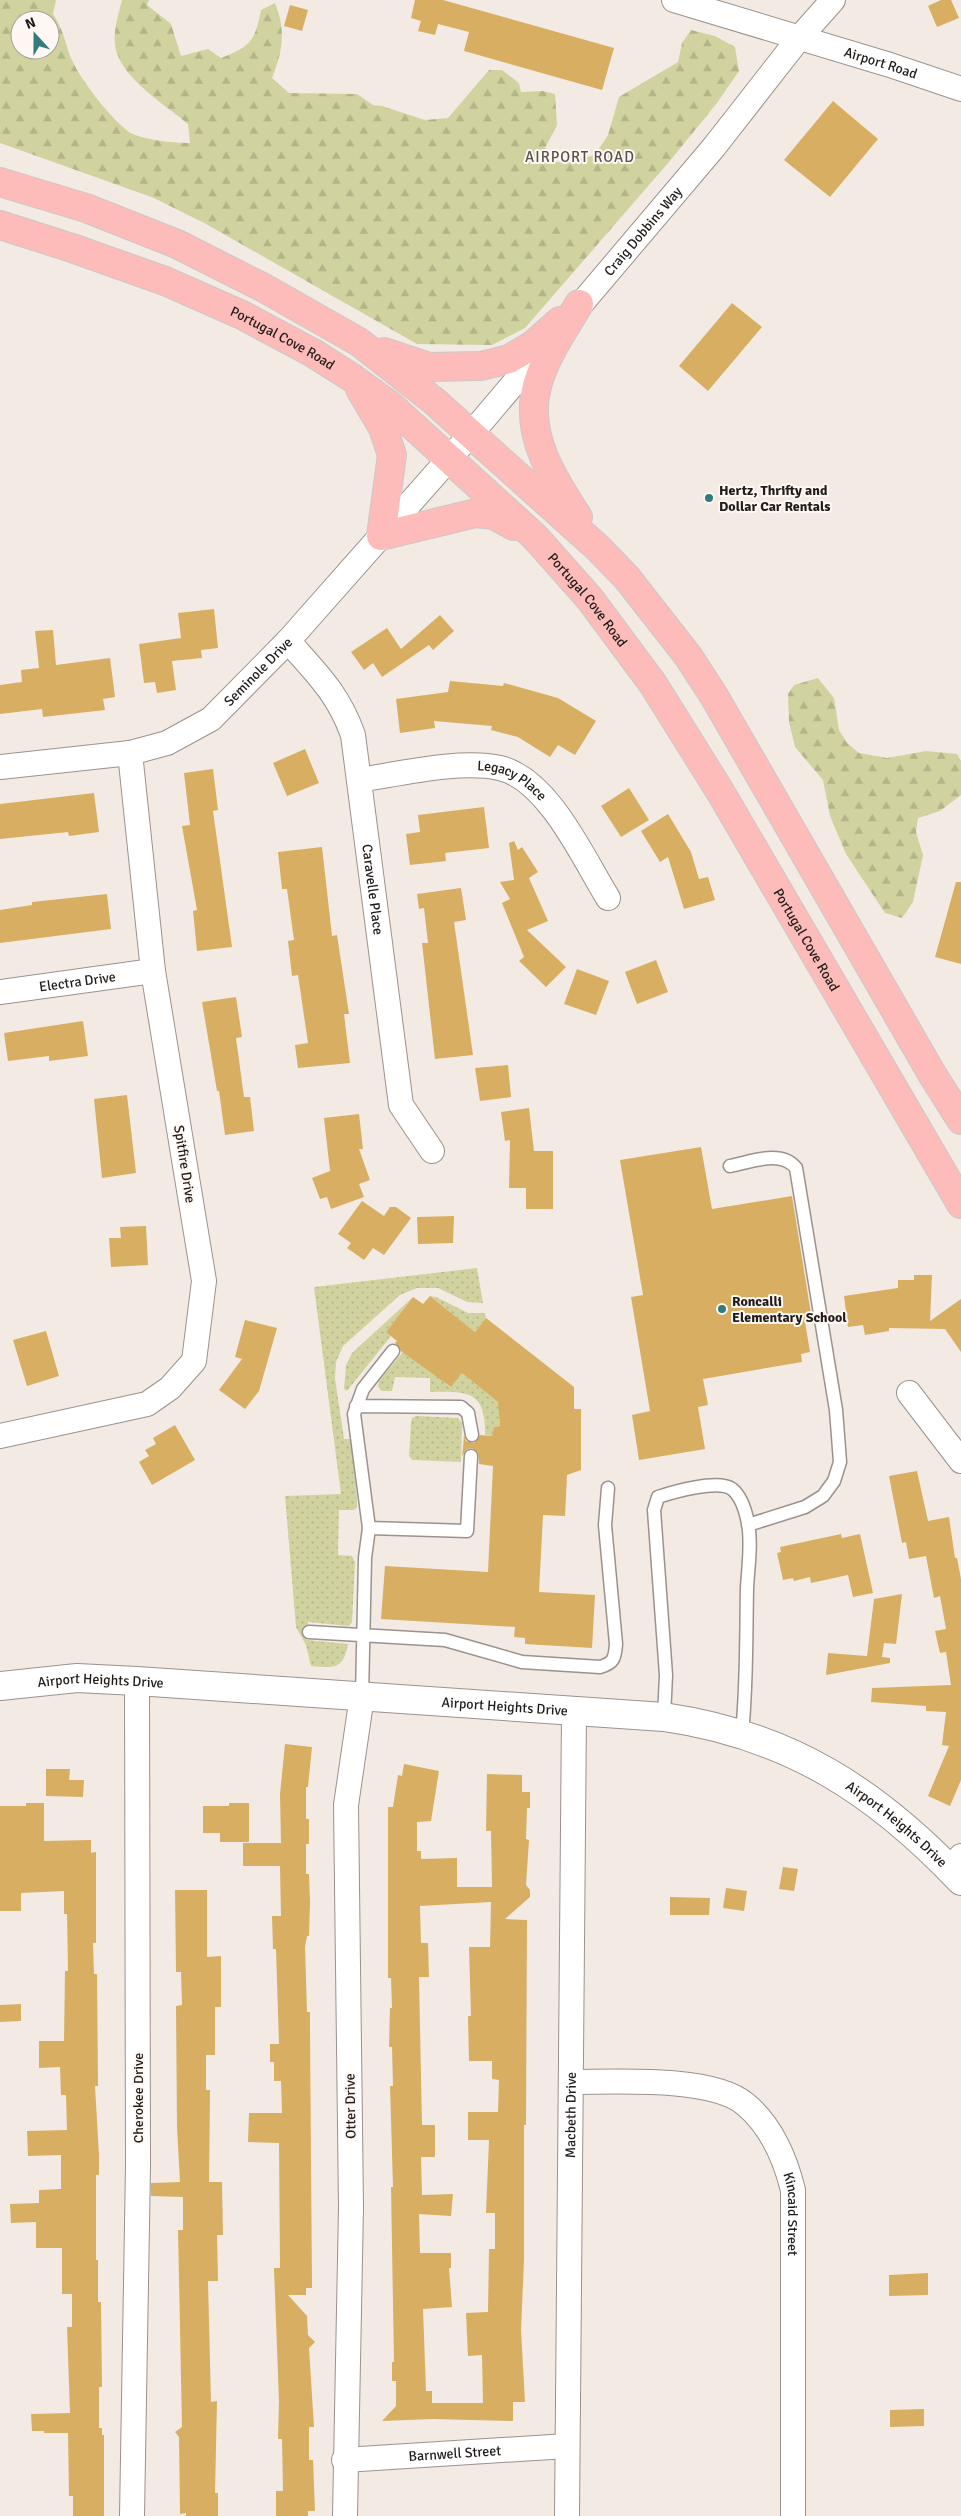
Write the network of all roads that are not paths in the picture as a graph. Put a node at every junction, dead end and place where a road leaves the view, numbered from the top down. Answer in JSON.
{"nodes":[{"id":1,"x":674,"y":0,"type":"edge"},
{"id":2,"x":833,"y":0,"type":"edge"},
{"id":3,"x":800,"y":37,"type":"junction"},
{"id":4,"x":961,"y":89,"type":"edge"},
{"id":5,"x":0,"y":182,"type":"edge"},
{"id":6,"x":0,"y":225,"type":"edge"},
{"id":7,"x":579,"y":304,"type":"junction"},
{"id":8,"x":359,"y":342,"type":"junction"},
{"id":9,"x":354,"y":379,"type":"junction"},
{"id":10,"x":471,"y":434,"type":"junction"},
{"id":11,"x":449,"y":458,"type":"junction"},
{"id":12,"x":380,"y":536,"type":"junction"},
{"id":13,"x":535,"y":537,"type":"junction"},
{"id":14,"x":598,"y":548,"type":"junction"},
{"id":15,"x":288,"y":641,"type":"junction"},
{"id":16,"x":130,"y":753,"type":"junction"},
{"id":17,"x":0,"y":768,"type":"edge"},
{"id":18,"x":359,"y":780,"type":"junction"},
{"id":19,"x":608,"y":898,"type":"dead end"},
{"id":20,"x":153,"y":971,"type":"junction"},
{"id":21,"x":0,"y":992,"type":"edge"},
{"id":22,"x":961,"y":1120,"type":"edge"},
{"id":23,"x":432,"y":1151,"type":"dead end"},
{"id":24,"x":730,"y":1166,"type":"dead end"},
{"id":25,"x":961,"y":1204,"type":"edge"},
{"id":26,"x":393,"y":1351,"type":"dead end"},
{"id":27,"x":909,"y":1393,"type":"dead end"},
{"id":28,"x":356,"y":1406,"type":"junction"},
{"id":29,"x":472,"y":1434,"type":"dead end"},
{"id":30,"x":0,"y":1436,"type":"edge"},
{"id":31,"x":471,"y":1456,"type":"dead end"},
{"id":32,"x":961,"y":1461,"type":"edge"},
{"id":33,"x":608,"y":1488,"type":"dead end"},
{"id":34,"x":748,"y":1525,"type":"junction"},
{"id":35,"x":369,"y":1528,"type":"junction"},
{"id":36,"x":309,"y":1632,"type":"dead end"},
{"id":37,"x":363,"y":1635,"type":"junction"},
{"id":38,"x":137,"y":1680,"type":"junction"},
{"id":39,"x":0,"y":1686,"type":"edge"},
{"id":40,"x":362,"y":1696,"type":"junction"},
{"id":41,"x":574,"y":1713,"type":"junction"},
{"id":42,"x":664,"y":1717,"type":"junction"},
{"id":43,"x":742,"y":1733,"type":"junction"},
{"id":44,"x":958,"y":1869,"type":"edge"},
{"id":45,"x":572,"y":2082,"type":"junction"},
{"id":46,"x":567,"y":2446,"type":"junction"},
{"id":47,"x":344,"y":2460,"type":"junction"},
{"id":48,"x":132,"y":2516,"type":"edge"},
{"id":49,"x":345,"y":2516,"type":"edge"},
{"id":50,"x":567,"y":2516,"type":"edge"},
{"id":51,"x":793,"y":2516,"type":"edge"}],
"edges":[{"from":1,"to":3,"type":"street","name":"Airport Road"},
{"from":2,"to":3,"type":"street","name":"Craig Dobbins Way"},
{"from":3,"to":4,"type":"street","name":"Airport Road"},
{"from":3,"to":7,"type":"street","name":"Craig Dobbins Way"},
{"from":5,"to":8,"type":"main road"},
{"from":6,"to":9,"type":"main road","name":"Portugal Cove Road"},
{"from":7,"to":8,"type":"main road"},
{"from":7,"to":10,"type":"street","name":"Craig Dobbins Way"},
{"from":7,"to":14,"type":"main road"},
{"from":8,"to":10,"type":"main road"},
{"from":9,"to":11,"type":"main road","name":"Portugal Cove Road"},
{"from":9,"to":12,"type":"main road"},
{"from":10,"to":11,"type":"street","name":"Craig Dobbins Way"},
{"from":10,"to":14,"type":"main road"},
{"from":11,"to":12,"type":"street","name":"Seminole Drive"},
{"from":11,"to":13,"type":"main road","name":"Portugal Cove Road"},
{"from":12,"to":13,"type":"main road"},
{"from":12,"to":15,"type":"street","name":"Seminole Drive"},
{"from":13,"to":25,"type":"main road","name":"Portugal Cove Road"},
{"from":14,"to":22,"type":"main road"},
{"from":15,"to":16,"type":"street","name":"Seminole Drive"},
{"from":15,"to":18,"type":"street","name":"Caravelle Place"},
{"from":16,"to":17,"type":"street","name":"Seminole Drive"},
{"from":16,"to":20,"type":"street","name":"Spitfire Drive"},
{"from":18,"to":19,"type":"street","name":"Legacy Place"},
{"from":18,"to":23,"type":"street","name":"Caravelle Place"},
{"from":20,"to":21,"type":"street","name":"Electra Drive"},
{"from":20,"to":30,"type":"street","name":"Spitfire Drive"},
{"from":24,"to":34,"type":"lane"},
{"from":26,"to":28,"type":"lane"},
{"from":27,"to":32,"type":"street"},
{"from":28,"to":29,"type":"lane"},
{"from":28,"to":35,"type":"lane"},
{"from":31,"to":35,"type":"lane"},
{"from":33,"to":37,"type":"lane"},
{"from":34,"to":42,"type":"lane"},
{"from":34,"to":43,"type":"lane"},
{"from":35,"to":37,"type":"lane"},
{"from":36,"to":37,"type":"lane"},
{"from":37,"to":40,"type":"lane"},
{"from":38,"to":39,"type":"street","name":"Airport Heights Drive"},
{"from":38,"to":40,"type":"street","name":"Airport Heights Drive"},
{"from":38,"to":48,"type":"street","name":"Cherokee Drive"},
{"from":40,"to":41,"type":"street","name":"Airport Heights Drive"},
{"from":40,"to":47,"type":"street","name":"Otter Drive"},
{"from":41,"to":42,"type":"street","name":"Airport Heights Drive"},
{"from":41,"to":45,"type":"street","name":"Macbeth Drive"},
{"from":42,"to":43,"type":"street","name":"Airport Heights Drive"},
{"from":43,"to":44,"type":"street","name":"Airport Heights Drive"},
{"from":45,"to":46,"type":"street","name":"Macbeth Drive"},
{"from":45,"to":51,"type":"street","name":"Kincaid Street"},
{"from":46,"to":47,"type":"street","name":"Barnwell Street"},
{"from":46,"to":50,"type":"street","name":"Macbeth Drive"},
{"from":47,"to":49,"type":"street","name":"Otter Drive"}]}
